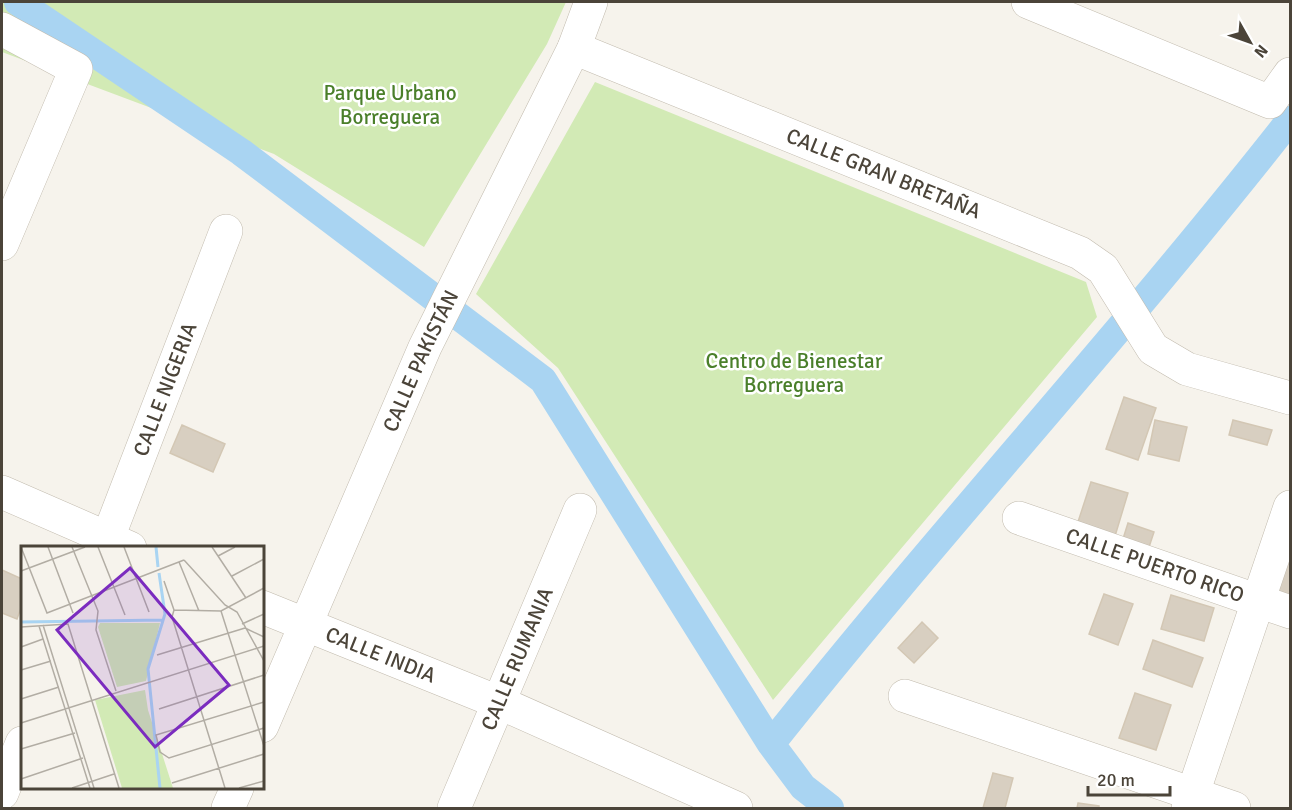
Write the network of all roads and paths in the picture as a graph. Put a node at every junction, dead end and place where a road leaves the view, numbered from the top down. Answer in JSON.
{"nodes":[{"id":1,"x":591,"y":2,"type":"edge"},
{"id":2,"x":1028,"y":2,"type":"edge"},
{"id":3,"x":2,"y":29,"type":"edge"},
{"id":4,"x":574,"y":48,"type":"junction"},
{"id":5,"x":1290,"y":74,"type":"edge"},
{"id":6,"x":226,"y":231,"type":"dead end"},
{"id":7,"x":2,"y":244,"type":"edge"},
{"id":8,"x":1290,"y":398,"type":"edge"},
{"id":9,"x":2,"y":492,"type":"edge"},
{"id":10,"x":1290,"y":507,"type":"edge"},
{"id":11,"x":580,"y":510,"type":"dead end"},
{"id":12,"x":1019,"y":518,"type":"dead end"},
{"id":13,"x":114,"y":544,"type":"edge"},
{"id":14,"x":1258,"y":601,"type":"junction"},
{"id":15,"x":264,"y":609,"type":"edge"},
{"id":16,"x":1290,"y":612,"type":"edge"},
{"id":17,"x":304,"y":627,"type":"junction"},
{"id":18,"x":905,"y":696,"type":"dead end"},
{"id":19,"x":498,"y":702,"type":"junction"},
{"id":20,"x":264,"y":721,"type":"edge"},
{"id":21,"x":21,"y":746,"type":"edge"},
{"id":22,"x":237,"y":789,"type":"edge"},
{"id":23,"x":2,"y":793,"type":"edge"},
{"id":24,"x":1190,"y":801,"type":"edge"},
{"id":25,"x":228,"y":808,"type":"edge"},
{"id":26,"x":454,"y":808,"type":"edge"},
{"id":27,"x":736,"y":808,"type":"edge"},
{"id":28,"x":1234,"y":808,"type":"edge"}],
"edges":[{"from":1,"to":4,"type":"street","name":"CALLE PAKISTÁN"},
{"from":2,"to":5,"type":"street"},
{"from":3,"to":7,"type":"street"},
{"from":4,"to":8,"type":"street","name":"CALLE GRAN BRETAÑA"},
{"from":4,"to":17,"type":"street","name":"CALLE PAKISTÁN"},
{"from":6,"to":13,"type":"street","name":"CALLE NIGERIA"},
{"from":9,"to":13,"type":"street"},
{"from":10,"to":14,"type":"street"},
{"from":11,"to":19,"type":"street","name":"CALLE RUMANIA"},
{"from":12,"to":14,"type":"street","name":"CALLE PUERTO RICO"},
{"from":14,"to":16,"type":"street","name":"CALLE PUERTO RICO"},
{"from":14,"to":24,"type":"street"},
{"from":15,"to":17,"type":"street","name":"CALLE INDIA"},
{"from":17,"to":19,"type":"street","name":"CALLE INDIA"},
{"from":17,"to":20,"type":"street","name":"CALLE PAKISTÁN"},
{"from":18,"to":24,"type":"street"},
{"from":19,"to":26,"type":"street","name":"CALLE RUMANIA"},
{"from":19,"to":27,"type":"street","name":"CALLE INDIA"},
{"from":21,"to":23,"type":"street"},
{"from":22,"to":25,"type":"street"},
{"from":24,"to":28,"type":"street"}]}
